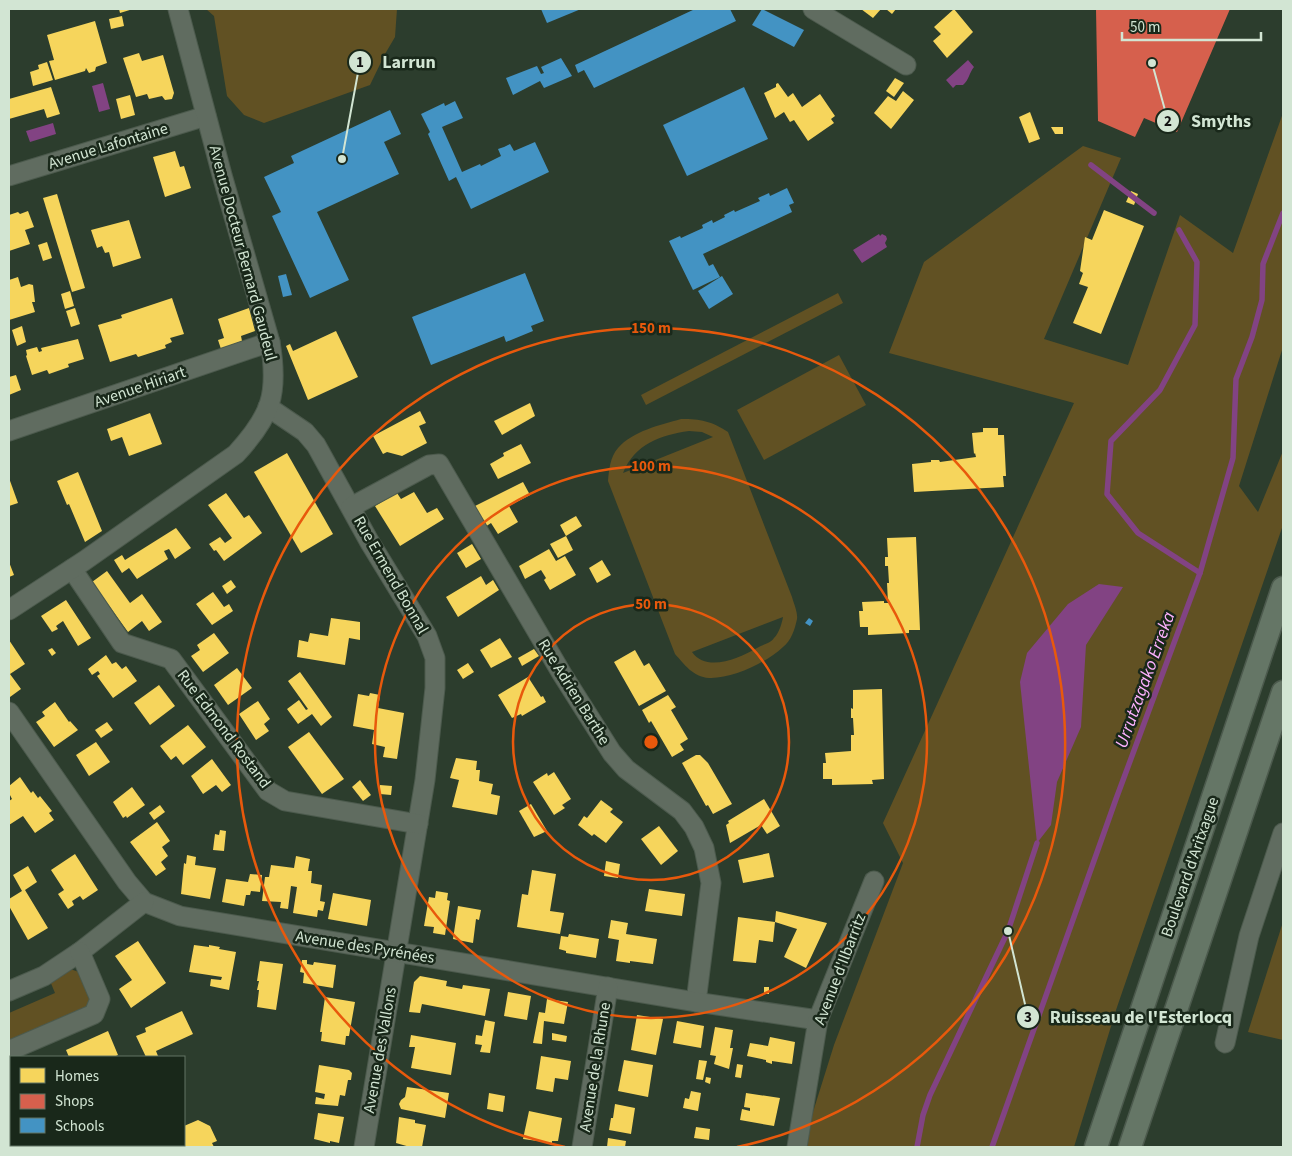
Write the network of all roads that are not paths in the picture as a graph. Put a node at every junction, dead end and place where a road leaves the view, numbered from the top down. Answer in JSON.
{"nodes":[{"id":1,"x":178,"y":9,"type":"edge"},
{"id":2,"x":813,"y":9,"type":"edge"},
{"id":3,"x":906,"y":64,"type":"dead end"},
{"id":4,"x":206,"y":116,"type":"junction"},
{"id":5,"x":9,"y":176,"type":"edge"},
{"id":6,"x":270,"y":342,"type":"junction"},
{"id":7,"x":268,"y":407,"type":"junction"},
{"id":8,"x":9,"y":431,"type":"edge"},
{"id":9,"x":351,"y":507,"type":"junction"},
{"id":10,"x":72,"y":569,"type":"junction"},
{"id":11,"x":1283,"y":588,"type":"edge"},
{"id":12,"x":9,"y":610,"type":"edge"},
{"id":13,"x":1283,"y":692,"type":"edge"},
{"id":14,"x":9,"y":712,"type":"edge"},
{"id":15,"x":418,"y":824,"type":"junction"},
{"id":16,"x":1283,"y":833,"type":"edge"},
{"id":17,"x":874,"y":881,"type":"dead end"},
{"id":18,"x":144,"y":902,"type":"junction"},
{"id":19,"x":80,"y":952,"type":"junction"},
{"id":20,"x":396,"y":953,"type":"junction"},
{"id":21,"x":608,"y":987,"type":"junction"},
{"id":22,"x":9,"y":991,"type":"edge"},
{"id":23,"x":696,"y":1002,"type":"junction"},
{"id":24,"x":818,"y":1020,"type":"junction"},
{"id":25,"x":1225,"y":1043,"type":"dead end"},
{"id":26,"x":9,"y":1049,"type":"edge"},
{"id":27,"x":364,"y":1147,"type":"edge"},
{"id":28,"x":582,"y":1147,"type":"edge"},
{"id":29,"x":797,"y":1147,"type":"edge"},
{"id":30,"x":1096,"y":1147,"type":"edge"},
{"id":31,"x":1130,"y":1147,"type":"edge"}],
"edges":[{"from":1,"to":4,"type":"street","name":"Avenue Docteur Bernard Gaudeul"},
{"from":2,"to":3,"type":"street"},
{"from":4,"to":5,"type":"street","name":"Avenue Lafontaine"},
{"from":4,"to":6,"type":"street","name":"Avenue Docteur Bernard Gaudeul"},
{"from":6,"to":7,"type":"street","name":"Avenue Docteur Bernard Gaudeul"},
{"from":6,"to":8,"type":"street","name":"Avenue Hiriart"},
{"from":7,"to":9,"type":"street","name":"Rue Ermend Bonnal"},
{"from":7,"to":10,"type":"street","name":"Avenue Docteur Bernard Gaudeul"},
{"from":9,"to":15,"type":"street","name":"Rue Ermend Bonnal"},
{"from":9,"to":23,"type":"street","name":"Rue Adrien Barthe"},
{"from":10,"to":12,"type":"street","name":"Avenue Docteur Bernard Gaudeul"},
{"from":10,"to":15,"type":"street","name":"Rue Edmond Rostand"},
{"from":11,"to":30,"type":"main road","name":"Boulevard d'Aritxague"},
{"from":13,"to":31,"type":"main road","name":"Boulevard d'Aritxague"},
{"from":14,"to":18,"type":"street","name":"Avenue des Pyrénées"},
{"from":15,"to":20,"type":"street","name":"Rue Ermend Bonnal"},
{"from":16,"to":25,"type":"street"},
{"from":17,"to":24,"type":"street","name":"Avenue d'Ilbarritz"},
{"from":18,"to":19,"type":"street"},
{"from":18,"to":20,"type":"street","name":"Avenue des Pyrénées"},
{"from":19,"to":22,"type":"street"},
{"from":19,"to":26,"type":"street"},
{"from":20,"to":21,"type":"street","name":"Avenue des Pyrénées"},
{"from":20,"to":27,"type":"street","name":"Avenue des Vallons"},
{"from":21,"to":23,"type":"street","name":"Avenue des Pyrénées"},
{"from":21,"to":28,"type":"street","name":"Avenue de la Rhune"},
{"from":23,"to":24,"type":"street","name":"Avenue des Pyrénées"},
{"from":24,"to":29,"type":"street","name":"Avenue d'Ilbarritz"}]}
